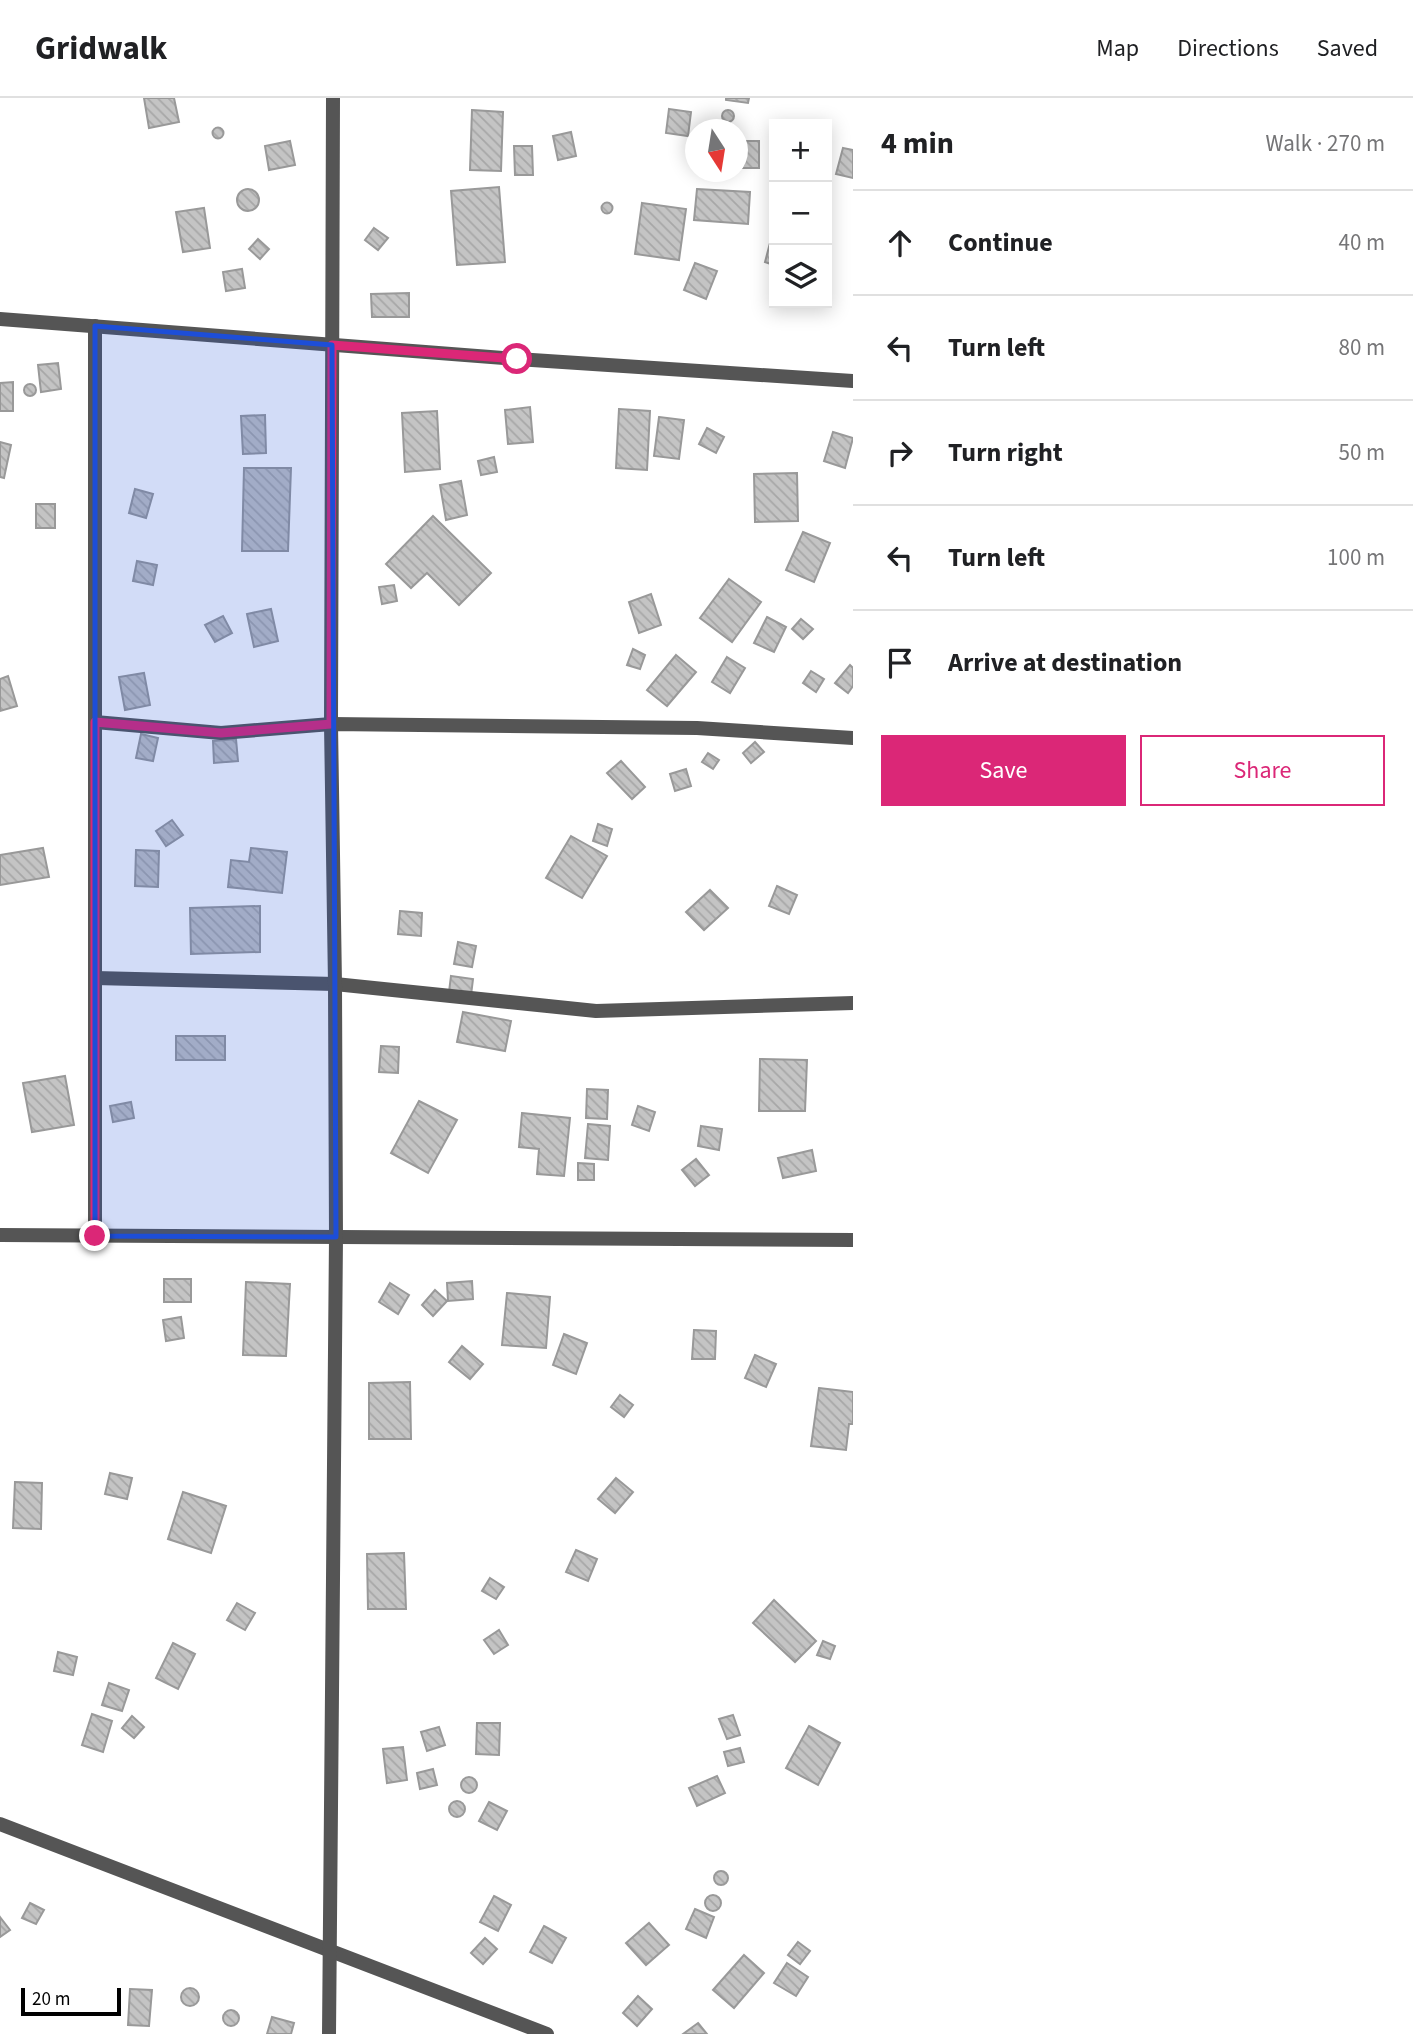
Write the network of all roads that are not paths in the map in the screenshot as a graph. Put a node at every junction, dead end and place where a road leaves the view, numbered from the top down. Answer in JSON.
{"nodes":[{"id":1,"x":333,"y":98,"type":"edge"},
{"id":2,"x":0,"y":319,"type":"edge"},
{"id":3,"x":95,"y":327,"type":"junction"},
{"id":4,"x":332,"y":345,"type":"junction"},
{"id":5,"x":853,"y":381,"type":"edge"},
{"id":6,"x":95,"y":722,"type":"junction"},
{"id":7,"x":331,"y":724,"type":"junction"},
{"id":8,"x":853,"y":738,"type":"edge"},
{"id":9,"x":95,"y":978,"type":"junction"},
{"id":10,"x":335,"y":984,"type":"junction"},
{"id":11,"x":853,"y":1003,"type":"edge"},
{"id":12,"x":0,"y":1235,"type":"edge"},
{"id":13,"x":95,"y":1236,"type":"junction"},
{"id":14,"x":336,"y":1237,"type":"junction"},
{"id":15,"x":853,"y":1240,"type":"edge"},
{"id":16,"x":0,"y":1824,"type":"edge"},
{"id":17,"x":328,"y":1950,"type":"junction"},
{"id":18,"x":329,"y":2034,"type":"edge"},
{"id":19,"x":547,"y":2034,"type":"edge"}],
"edges":[{"from":1,"to":4,"type":"street"},
{"from":2,"to":3,"type":"street"},
{"from":3,"to":4,"type":"street"},
{"from":3,"to":6,"type":"street"},
{"from":4,"to":5,"type":"street"},
{"from":4,"to":7,"type":"street"},
{"from":6,"to":7,"type":"street"},
{"from":6,"to":9,"type":"street"},
{"from":7,"to":8,"type":"street"},
{"from":7,"to":10,"type":"street"},
{"from":9,"to":10,"type":"street"},
{"from":9,"to":13,"type":"street"},
{"from":10,"to":11,"type":"street"},
{"from":10,"to":14,"type":"street"},
{"from":12,"to":13,"type":"street"},
{"from":13,"to":14,"type":"street"},
{"from":14,"to":15,"type":"street"},
{"from":14,"to":17,"type":"street"},
{"from":16,"to":17,"type":"street"},
{"from":17,"to":18,"type":"street"},
{"from":17,"to":19,"type":"street"}]}
